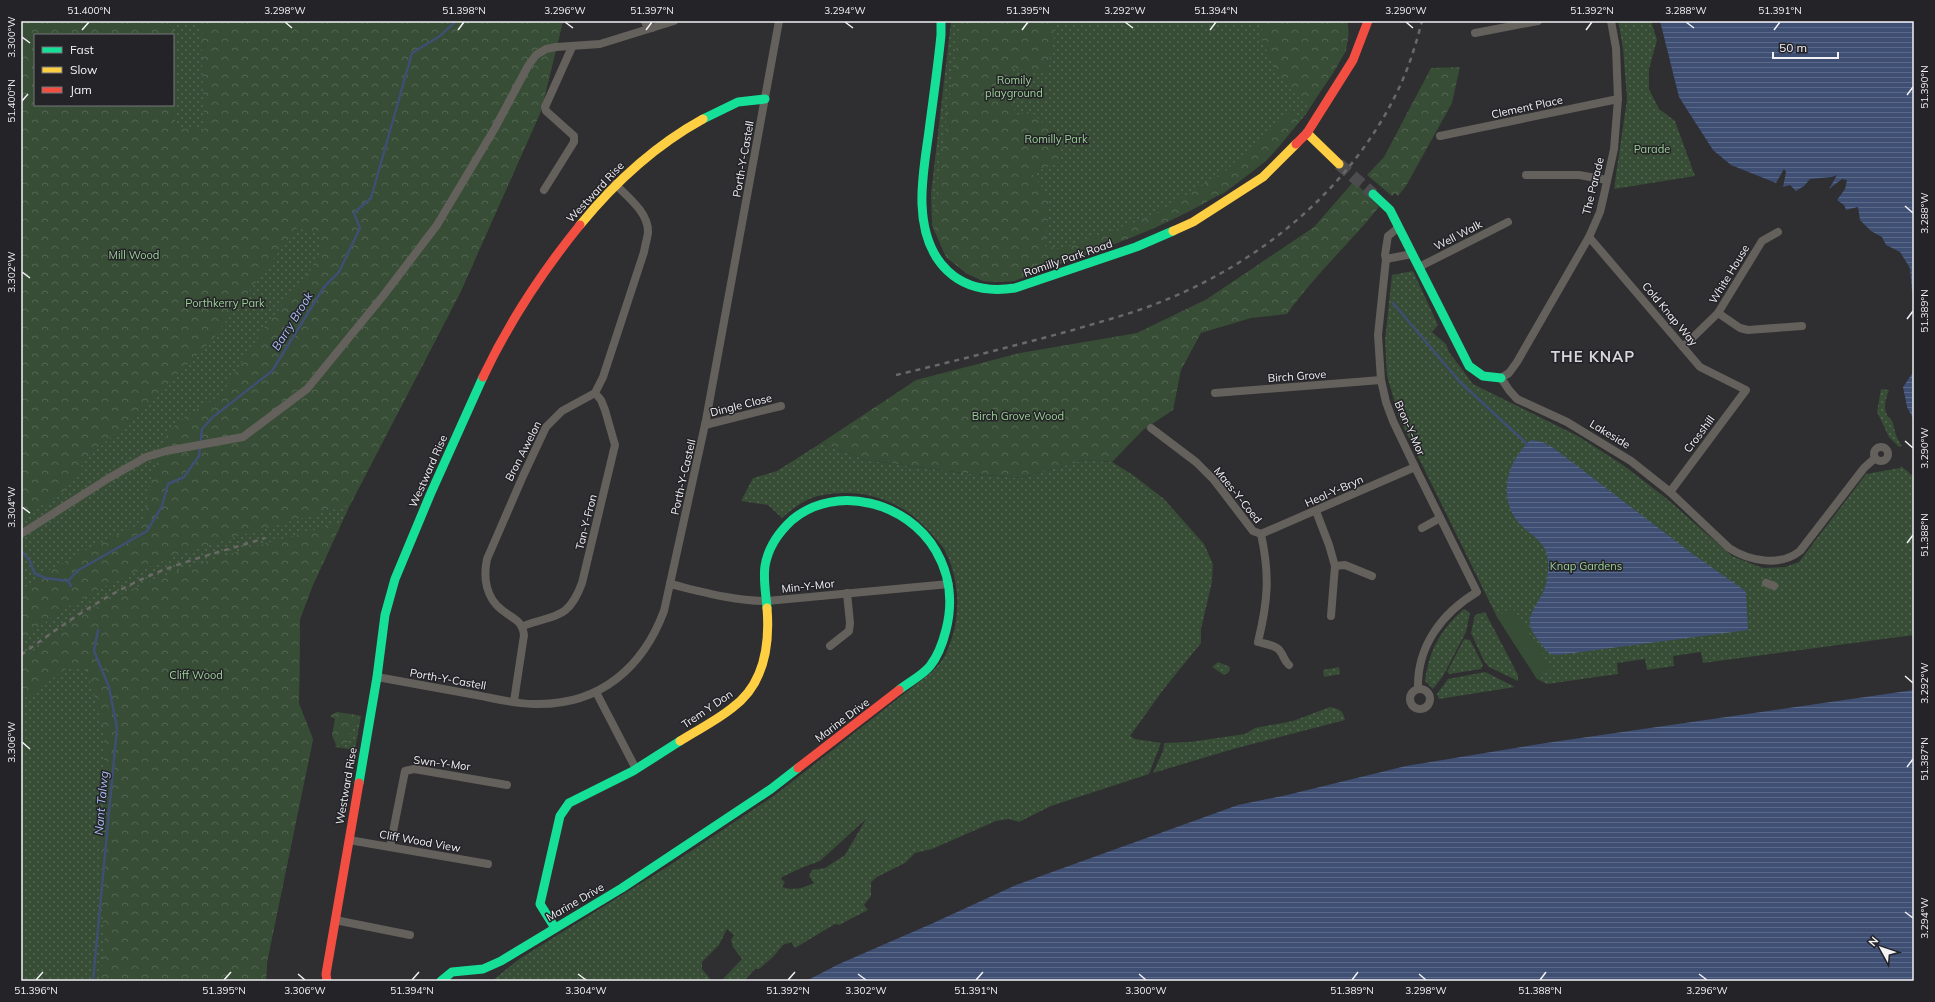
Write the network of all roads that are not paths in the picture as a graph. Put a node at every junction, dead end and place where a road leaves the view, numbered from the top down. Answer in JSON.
{"nodes":[{"id":1,"x":645,"y":21,"type":"edge"},
{"id":2,"x":674,"y":21,"type":"edge"},
{"id":3,"x":779,"y":21,"type":"edge"},
{"id":4,"x":941,"y":21,"type":"edge"},
{"id":5,"x":1359,"y":21,"type":"edge"},
{"id":6,"x":1368,"y":21,"type":"edge"},
{"id":7,"x":1538,"y":21,"type":"edge"},
{"id":8,"x":1611,"y":21,"type":"edge"},
{"id":9,"x":652,"y":28,"type":"junction"},
{"id":10,"x":1475,"y":33,"type":"dead end"},
{"id":11,"x":1363,"y":34,"type":"junction"},
{"id":12,"x":572,"y":47,"type":"junction"},
{"id":13,"x":765,"y":99,"type":"junction"},
{"id":14,"x":1618,"y":99,"type":"junction"},
{"id":15,"x":1307,"y":133,"type":"junction"},
{"id":16,"x":1440,"y":136,"type":"dead end"},
{"id":17,"x":1339,"y":164,"type":"tunnel mouth"},
{"id":18,"x":1526,"y":174,"type":"dead end"},
{"id":19,"x":1607,"y":180,"type":"junction"},
{"id":20,"x":615,"y":184,"type":"junction"},
{"id":21,"x":544,"y":190,"type":"dead end"},
{"id":22,"x":1373,"y":194,"type":"tunnel mouth"},
{"id":23,"x":1508,"y":222,"type":"dead end"},
{"id":24,"x":1398,"y":228,"type":"junction"},
{"id":25,"x":1778,"y":232,"type":"dead end"},
{"id":26,"x":1589,"y":237,"type":"junction"},
{"id":27,"x":1412,"y":254,"type":"junction"},
{"id":28,"x":1386,"y":259,"type":"junction"},
{"id":29,"x":1419,"y":267,"type":"junction"},
{"id":30,"x":1718,"y":313,"type":"junction"},
{"id":31,"x":1802,"y":326,"type":"dead end"},
{"id":32,"x":1683,"y":347,"type":"junction"},
{"id":33,"x":1501,"y":378,"type":"junction"},
{"id":34,"x":1381,"y":380,"type":"junction"},
{"id":35,"x":1746,"y":390,"type":"joint"},
{"id":36,"x":595,"y":393,"type":"junction"},
{"id":37,"x":1215,"y":393,"type":"dead end"},
{"id":38,"x":781,"y":406,"type":"dead end"},
{"id":39,"x":705,"y":425,"type":"junction"},
{"id":40,"x":1151,"y":428,"type":"dead end"},
{"id":41,"x":1875,"y":458,"type":"dead end"},
{"id":42,"x":1415,"y":467,"type":"junction"},
{"id":43,"x":1670,"y":492,"type":"junction"},
{"id":44,"x":1316,"y":511,"type":"junction"},
{"id":45,"x":1440,"y":518,"type":"junction"},
{"id":46,"x":1422,"y":528,"type":"dead end"},
{"id":47,"x":21,"y":534,"type":"edge"},
{"id":48,"x":1261,"y":534,"type":"junction"},
{"id":49,"x":1335,"y":566,"type":"junction"},
{"id":50,"x":1372,"y":576,"type":"dead end"},
{"id":51,"x":670,"y":584,"type":"junction"},
{"id":52,"x":949,"y":584,"type":"junction"},
{"id":53,"x":847,"y":593,"type":"junction"},
{"id":54,"x":767,"y":601,"type":"junction"},
{"id":55,"x":1331,"y":616,"type":"dead end"},
{"id":56,"x":523,"y":626,"type":"junction"},
{"id":57,"x":830,"y":646,"type":"dead end"},
{"id":58,"x":1289,"y":666,"type":"dead end"},
{"id":59,"x":378,"y":677,"type":"junction"},
{"id":60,"x":1418,"y":688,"type":"dead end"},
{"id":61,"x":596,"y":692,"type":"junction"},
{"id":62,"x":514,"y":702,"type":"junction"},
{"id":63,"x":636,"y":769,"type":"junction"},
{"id":64,"x":507,"y":785,"type":"dead end"},
{"id":65,"x":349,"y":840,"type":"junction"},
{"id":66,"x":390,"y":847,"type":"junction"},
{"id":67,"x":488,"y":864,"type":"dead end"},
{"id":68,"x":335,"y":920,"type":"junction"},
{"id":69,"x":555,"y":928,"type":"junction"},
{"id":70,"x":410,"y":935,"type":"dead end"},
{"id":71,"x":327,"y":981,"type":"edge"},
{"id":72,"x":441,"y":981,"type":"edge"}],
"edges":[{"from":1,"to":9,"type":"street"},
{"from":2,"to":9,"type":"street"},
{"from":3,"to":13,"type":"street","name":"Porth-Y-Castell"},
{"from":4,"to":15,"type":"street","name":"Romilly Park Road"},
{"from":5,"to":11,"type":"street"},
{"from":6,"to":11,"type":"street","name":"Romilly Park Road"},
{"from":7,"to":10,"type":"street"},
{"from":8,"to":14,"type":"street","name":"The Parade"},
{"from":9,"to":12,"type":"street"},
{"from":11,"to":15,"type":"street","name":"Romilly Park Road"},
{"from":12,"to":21,"type":"street"},
{"from":12,"to":47,"type":"street"},
{"from":13,"to":20,"type":"street","name":"Westward Rise"},
{"from":13,"to":39,"type":"street","name":"Porth-Y-Castell"},
{"from":14,"to":16,"type":"street","name":"Clement Place"},
{"from":14,"to":19,"type":"street","name":"The Parade"},
{"from":15,"to":17,"type":"street"},
{"from":18,"to":19,"type":"street"},
{"from":19,"to":26,"type":"street","name":"The Parade"},
{"from":20,"to":36,"type":"street"},
{"from":20,"to":59,"type":"street","name":"Westward Rise"},
{"from":22,"to":24,"type":"street"},
{"from":23,"to":29,"type":"street","name":"Well Walk"},
{"from":24,"to":27,"type":"street"},
{"from":24,"to":28,"type":"street","name":"Bron-Y-Mor"},
{"from":25,"to":30,"type":"street","name":"White House"},
{"from":26,"to":32,"type":"street","name":"Cold Knap Way"},
{"from":26,"to":33,"type":"street","name":"The Parade"},
{"from":27,"to":28,"type":"street"},
{"from":27,"to":29,"type":"street"},
{"from":28,"to":34,"type":"street","name":"Bron-Y-Mor"},
{"from":29,"to":33,"type":"street"},
{"from":30,"to":31,"type":"street","name":"White House"},
{"from":30,"to":32,"type":"street","name":"White House"},
{"from":32,"to":35,"type":"street","name":"Cold Knap Way"},
{"from":33,"to":43,"type":"street","name":"Lakeside"},
{"from":34,"to":37,"type":"street","name":"Birch Grove"},
{"from":34,"to":42,"type":"street","name":"Bron-Y-Mor"},
{"from":35,"to":43,"type":"street","name":"Crosshill"},
{"from":36,"to":56,"type":"street","name":"Tan-Y-Fron"},
{"from":36,"to":56,"type":"street","name":"Bron Awelon"},
{"from":38,"to":39,"type":"street","name":"Dingle Close"},
{"from":39,"to":51,"type":"street","name":"Porth-Y-Castell"},
{"from":40,"to":48,"type":"street","name":"Maes-Y-Coed"},
{"from":41,"to":43,"type":"street","name":"Lakeside"},
{"from":42,"to":44,"type":"street","name":"Heol-Y-Bryn"},
{"from":42,"to":45,"type":"street","name":"Bron-Y-Mor"},
{"from":44,"to":48,"type":"street","name":"Heol-Y-Bryn"},
{"from":44,"to":49,"type":"street"},
{"from":45,"to":46,"type":"street"},
{"from":45,"to":60,"type":"street","name":"Bron-Y-Mor"},
{"from":48,"to":58,"type":"street","name":"Maes-Y-Coed"},
{"from":49,"to":50,"type":"street"},
{"from":49,"to":55,"type":"street"},
{"from":51,"to":54,"type":"street","name":"Min-Y-Mor"},
{"from":51,"to":61,"type":"street","name":"Porth-Y-Castell"},
{"from":52,"to":53,"type":"street","name":"Min-Y-Mor"},
{"from":52,"to":54,"type":"street","name":"Marine Drive"},
{"from":52,"to":69,"type":"street","name":"Marine Drive"},
{"from":53,"to":54,"type":"street","name":"Min-Y-Mor"},
{"from":53,"to":57,"type":"street"},
{"from":54,"to":63,"type":"street","name":"Trem Y Don"},
{"from":56,"to":62,"type":"street"},
{"from":59,"to":62,"type":"street","name":"Porth-Y-Castell"},
{"from":59,"to":65,"type":"street","name":"Westward Rise"},
{"from":61,"to":62,"type":"street","name":"Porth-Y-Castell"},
{"from":61,"to":63,"type":"street"},
{"from":63,"to":69,"type":"street","name":"Trem Y Don"},
{"from":64,"to":66,"type":"street","name":"Swn-Y-Mor"},
{"from":65,"to":66,"type":"street","name":"Cliff Wood View"},
{"from":65,"to":68,"type":"street","name":"Westward Rise"},
{"from":66,"to":67,"type":"street","name":"Cliff Wood View"},
{"from":68,"to":70,"type":"street"},
{"from":68,"to":71,"type":"street","name":"Westward Rise"},
{"from":69,"to":72,"type":"street","name":"Marine Drive"}]}
